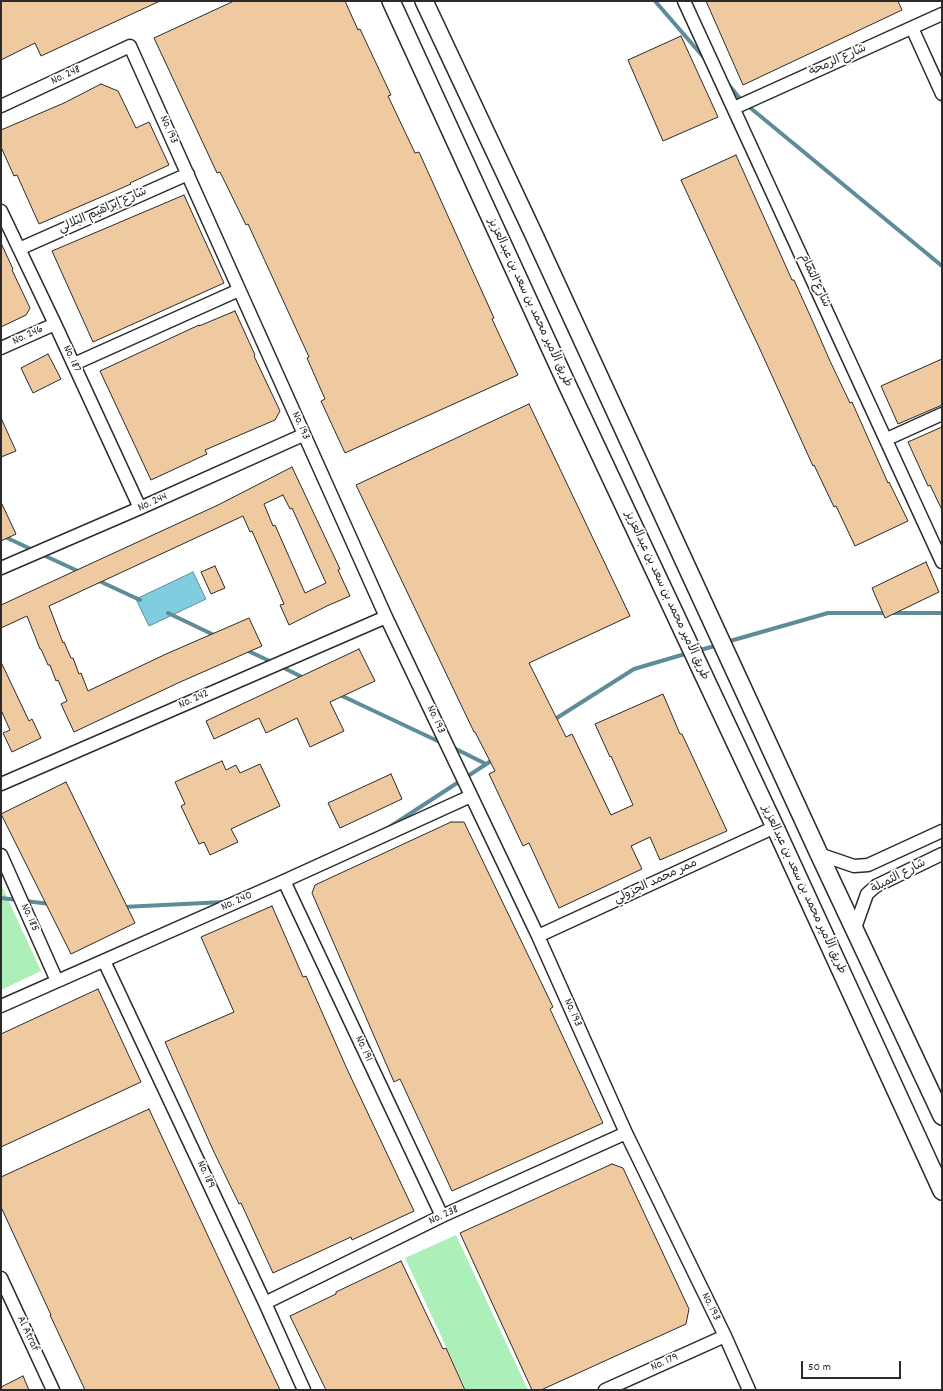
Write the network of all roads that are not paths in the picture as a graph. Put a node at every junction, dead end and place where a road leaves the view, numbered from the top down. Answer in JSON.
{"nodes":[{"id":1,"x":391,"y":1,"type":"edge"},
{"id":2,"x":424,"y":1,"type":"edge"},
{"id":3,"x":684,"y":1,"type":"edge"},
{"id":4,"x":942,"y":14,"type":"edge"},
{"id":5,"x":912,"y":28,"type":"junction"},
{"id":6,"x":130,"y":46,"type":"joint"},
{"id":7,"x":942,"y":94,"type":"edge"},
{"id":8,"x":1,"y":106,"type":"edge"},
{"id":9,"x":734,"y":108,"type":"junction"},
{"id":10,"x":188,"y":174,"type":"junction"},
{"id":11,"x":1,"y":211,"type":"edge"},
{"id":12,"x":19,"y":249,"type":"junction"},
{"id":13,"x":239,"y":290,"type":"junction"},
{"id":14,"x":55,"y":324,"type":"junction"},
{"id":15,"x":1,"y":348,"type":"edge"},
{"id":16,"x":74,"y":364,"type":"junction"},
{"id":17,"x":942,"y":414,"type":"edge"},
{"id":18,"x":304,"y":435,"type":"junction"},
{"id":19,"x":886,"y":440,"type":"junction"},
{"id":20,"x":140,"y":508,"type":"junction"},
{"id":21,"x":942,"y":562,"type":"edge"},
{"id":22,"x":1,"y":568,"type":"edge"},
{"id":23,"x":386,"y":617,"type":"junction"},
{"id":24,"x":1,"y":784,"type":"edge"},
{"id":25,"x":471,"y":796,"type":"junction"},
{"id":26,"x":775,"y":827,"type":"junction"},
{"id":27,"x":942,"y":831,"type":"edge"},
{"id":28,"x":819,"y":854,"type":"junction"},
{"id":29,"x":942,"y":854,"type":"edge"},
{"id":30,"x":1,"y":855,"type":"edge"},
{"id":31,"x":284,"y":881,"type":"junction"},
{"id":32,"x":854,"y":928,"type":"junction"},
{"id":33,"x":538,"y":936,"type":"junction"},
{"id":34,"x":104,"y":961,"type":"junction"},
{"id":35,"x":57,"y":981,"type":"junction"},
{"id":36,"x":1,"y":1006,"type":"edge"},
{"id":37,"x":942,"y":1116,"type":"edge"},
{"id":38,"x":626,"y":1133,"type":"junction"},
{"id":39,"x":942,"y":1191,"type":"edge"},
{"id":40,"x":442,"y":1216,"type":"junction"},
{"id":41,"x":1,"y":1278,"type":"edge"},
{"id":42,"x":265,"y":1303,"type":"junction"},
{"id":43,"x":725,"y":1336,"type":"junction"},
{"id":44,"x":53,"y":1390,"type":"edge"},
{"id":45,"x":304,"y":1390,"type":"edge"},
{"id":46,"x":605,"y":1390,"type":"edge"},
{"id":47,"x":748,"y":1390,"type":"edge"}],
"edges":[{"from":1,"to":26,"type":"main road","name":"طريق الأمير محمد بن سعد بن عبدالعزيز"},
{"from":2,"to":28,"type":"main road"},
{"from":3,"to":9,"type":"street","name":"شارع الثمام"},
{"from":4,"to":5,"type":"street","name":"شارع الرمحة"},
{"from":5,"to":7,"type":"street"},
{"from":5,"to":9,"type":"street","name":"شارع الرمحة"},
{"from":6,"to":8,"type":"street","name":"No. 248"},
{"from":6,"to":10,"type":"street","name":"No. 193"},
{"from":9,"to":19,"type":"street","name":"شارع الثمام"},
{"from":10,"to":12,"type":"street","name":"شارع إبراهيم البلالي"},
{"from":10,"to":13,"type":"street","name":"No. 193"},
{"from":11,"to":12,"type":"street","name":"No. 187"},
{"from":12,"to":14,"type":"street","name":"No. 187"},
{"from":13,"to":16,"type":"street"},
{"from":13,"to":18,"type":"street","name":"No. 193"},
{"from":14,"to":15,"type":"street","name":"No. 246"},
{"from":14,"to":16,"type":"street","name":"No. 187"},
{"from":16,"to":20,"type":"street","name":"No. 187"},
{"from":17,"to":19,"type":"street"},
{"from":18,"to":20,"type":"street","name":"No. 244"},
{"from":18,"to":23,"type":"street","name":"No. 193"},
{"from":19,"to":21,"type":"street","name":"شارع الثمام"},
{"from":20,"to":22,"type":"street","name":"No. 244"},
{"from":23,"to":24,"type":"street","name":"No. 242"},
{"from":23,"to":25,"type":"street","name":"No. 193"},
{"from":25,"to":31,"type":"street","name":"No. 240"},
{"from":25,"to":33,"type":"street","name":"No. 193"},
{"from":26,"to":33,"type":"street","name":"ممر محمد الجزولي"},
{"from":26,"to":39,"type":"main road","name":"طريق الأمير محمد بن سعد بن عبدالعزيز"},
{"from":27,"to":28,"type":"street","name":"شارع الثميلة"},
{"from":28,"to":32,"type":"main road"},
{"from":29,"to":32,"type":"street","name":"شارع الثميلة"},
{"from":30,"to":35,"type":"street","name":"No. 185"},
{"from":31,"to":34,"type":"street","name":"No. 240"},
{"from":31,"to":40,"type":"street","name":"No. 191"},
{"from":32,"to":37,"type":"main road"},
{"from":33,"to":38,"type":"street","name":"No. 193"},
{"from":34,"to":35,"type":"street","name":"No. 240"},
{"from":34,"to":42,"type":"street","name":"No. 189"},
{"from":35,"to":36,"type":"street","name":"No. 240"},
{"from":38,"to":40,"type":"street","name":"No. 238"},
{"from":38,"to":43,"type":"street","name":"No. 193"},
{"from":40,"to":42,"type":"street","name":"No. 238"},
{"from":41,"to":44,"type":"street","name":"Al Atraf"},
{"from":42,"to":45,"type":"street","name":"No. 189"},
{"from":43,"to":46,"type":"street","name":"No. 179"},
{"from":43,"to":47,"type":"street","name":"No. 193"}]}
